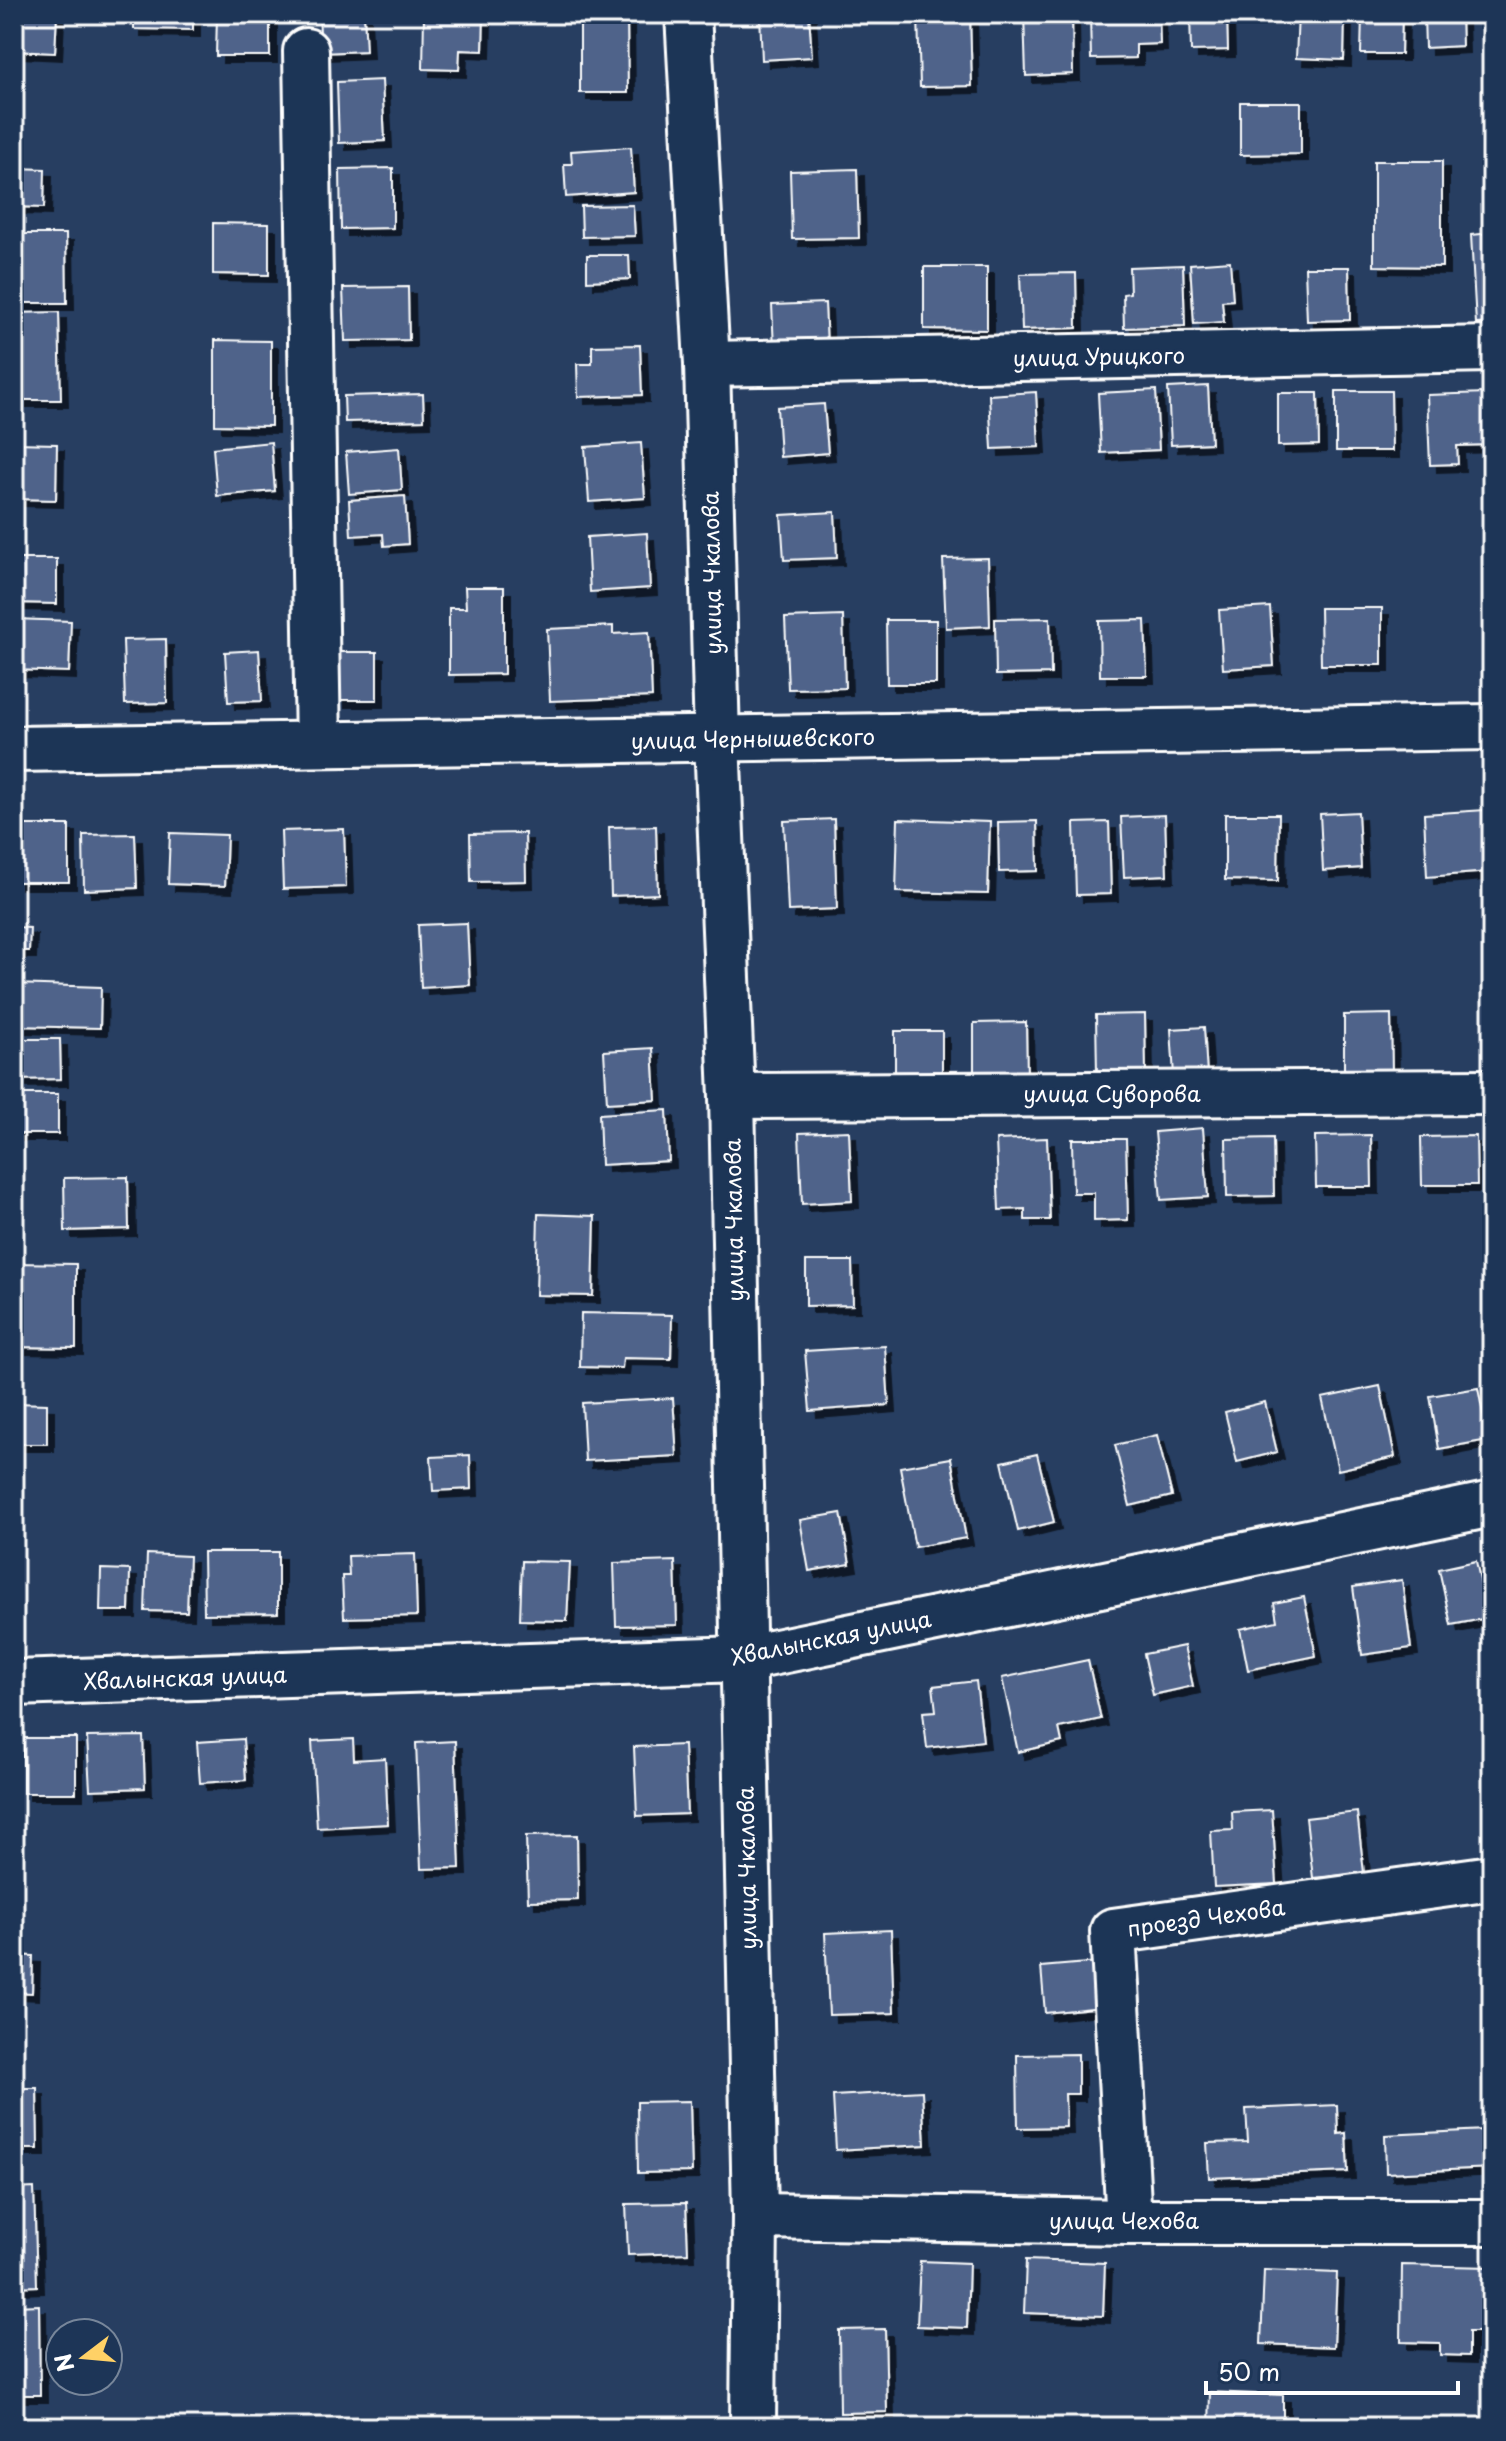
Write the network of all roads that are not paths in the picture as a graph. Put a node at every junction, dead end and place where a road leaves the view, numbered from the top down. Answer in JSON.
{"nodes":[{"id":1,"x":688,"y":14,"type":"edge"},
{"id":2,"x":306,"y":51,"type":"dead end"},
{"id":3,"x":1492,"y":349,"type":"edge"},
{"id":4,"x":707,"y":364,"type":"junction"},
{"id":5,"x":1492,"y":727,"type":"edge"},
{"id":6,"x":717,"y":740,"type":"junction"},
{"id":7,"x":318,"y":744,"type":"junction"},
{"id":8,"x":14,"y":749,"type":"edge"},
{"id":9,"x":1492,"y":1092,"type":"edge"},
{"id":10,"x":732,"y":1096,"type":"junction"},
{"id":11,"x":1492,"y":1504,"type":"edge"},
{"id":12,"x":742,"y":1659,"type":"junction"},
{"id":13,"x":14,"y":1683,"type":"edge"},
{"id":14,"x":1492,"y":1878,"type":"edge"},
{"id":15,"x":755,"y":2216,"type":"junction"},
{"id":16,"x":1129,"y":2222,"type":"junction"},
{"id":17,"x":1492,"y":2222,"type":"edge"},
{"id":18,"x":753,"y":2427,"type":"edge"}],
"edges":[{"from":1,"to":4,"type":"street","name":"улица Чкалова"},
{"from":2,"to":7,"type":"street"},
{"from":3,"to":4,"type":"street","name":"улица Урицкого"},
{"from":4,"to":6,"type":"street","name":"улица Чкалова"},
{"from":5,"to":6,"type":"street","name":"улица Чернышевского"},
{"from":6,"to":7,"type":"street","name":"улица Чернышевского"},
{"from":6,"to":10,"type":"street","name":"улица Чкалова"},
{"from":7,"to":8,"type":"street","name":"улица Чернышевского"},
{"from":9,"to":10,"type":"street","name":"улица Суворова"},
{"from":10,"to":12,"type":"street","name":"улица Чкалова"},
{"from":11,"to":12,"type":"street","name":"Хвалынская улица"},
{"from":12,"to":13,"type":"street","name":"Хвалынская улица"},
{"from":12,"to":15,"type":"street","name":"улица Чкалова"},
{"from":14,"to":16,"type":"street","name":"проезд Чехова"},
{"from":15,"to":16,"type":"street","name":"улица Чехова"},
{"from":15,"to":18,"type":"street","name":"улица Чкалова"},
{"from":16,"to":17,"type":"street","name":"улица Чехова"}]}
